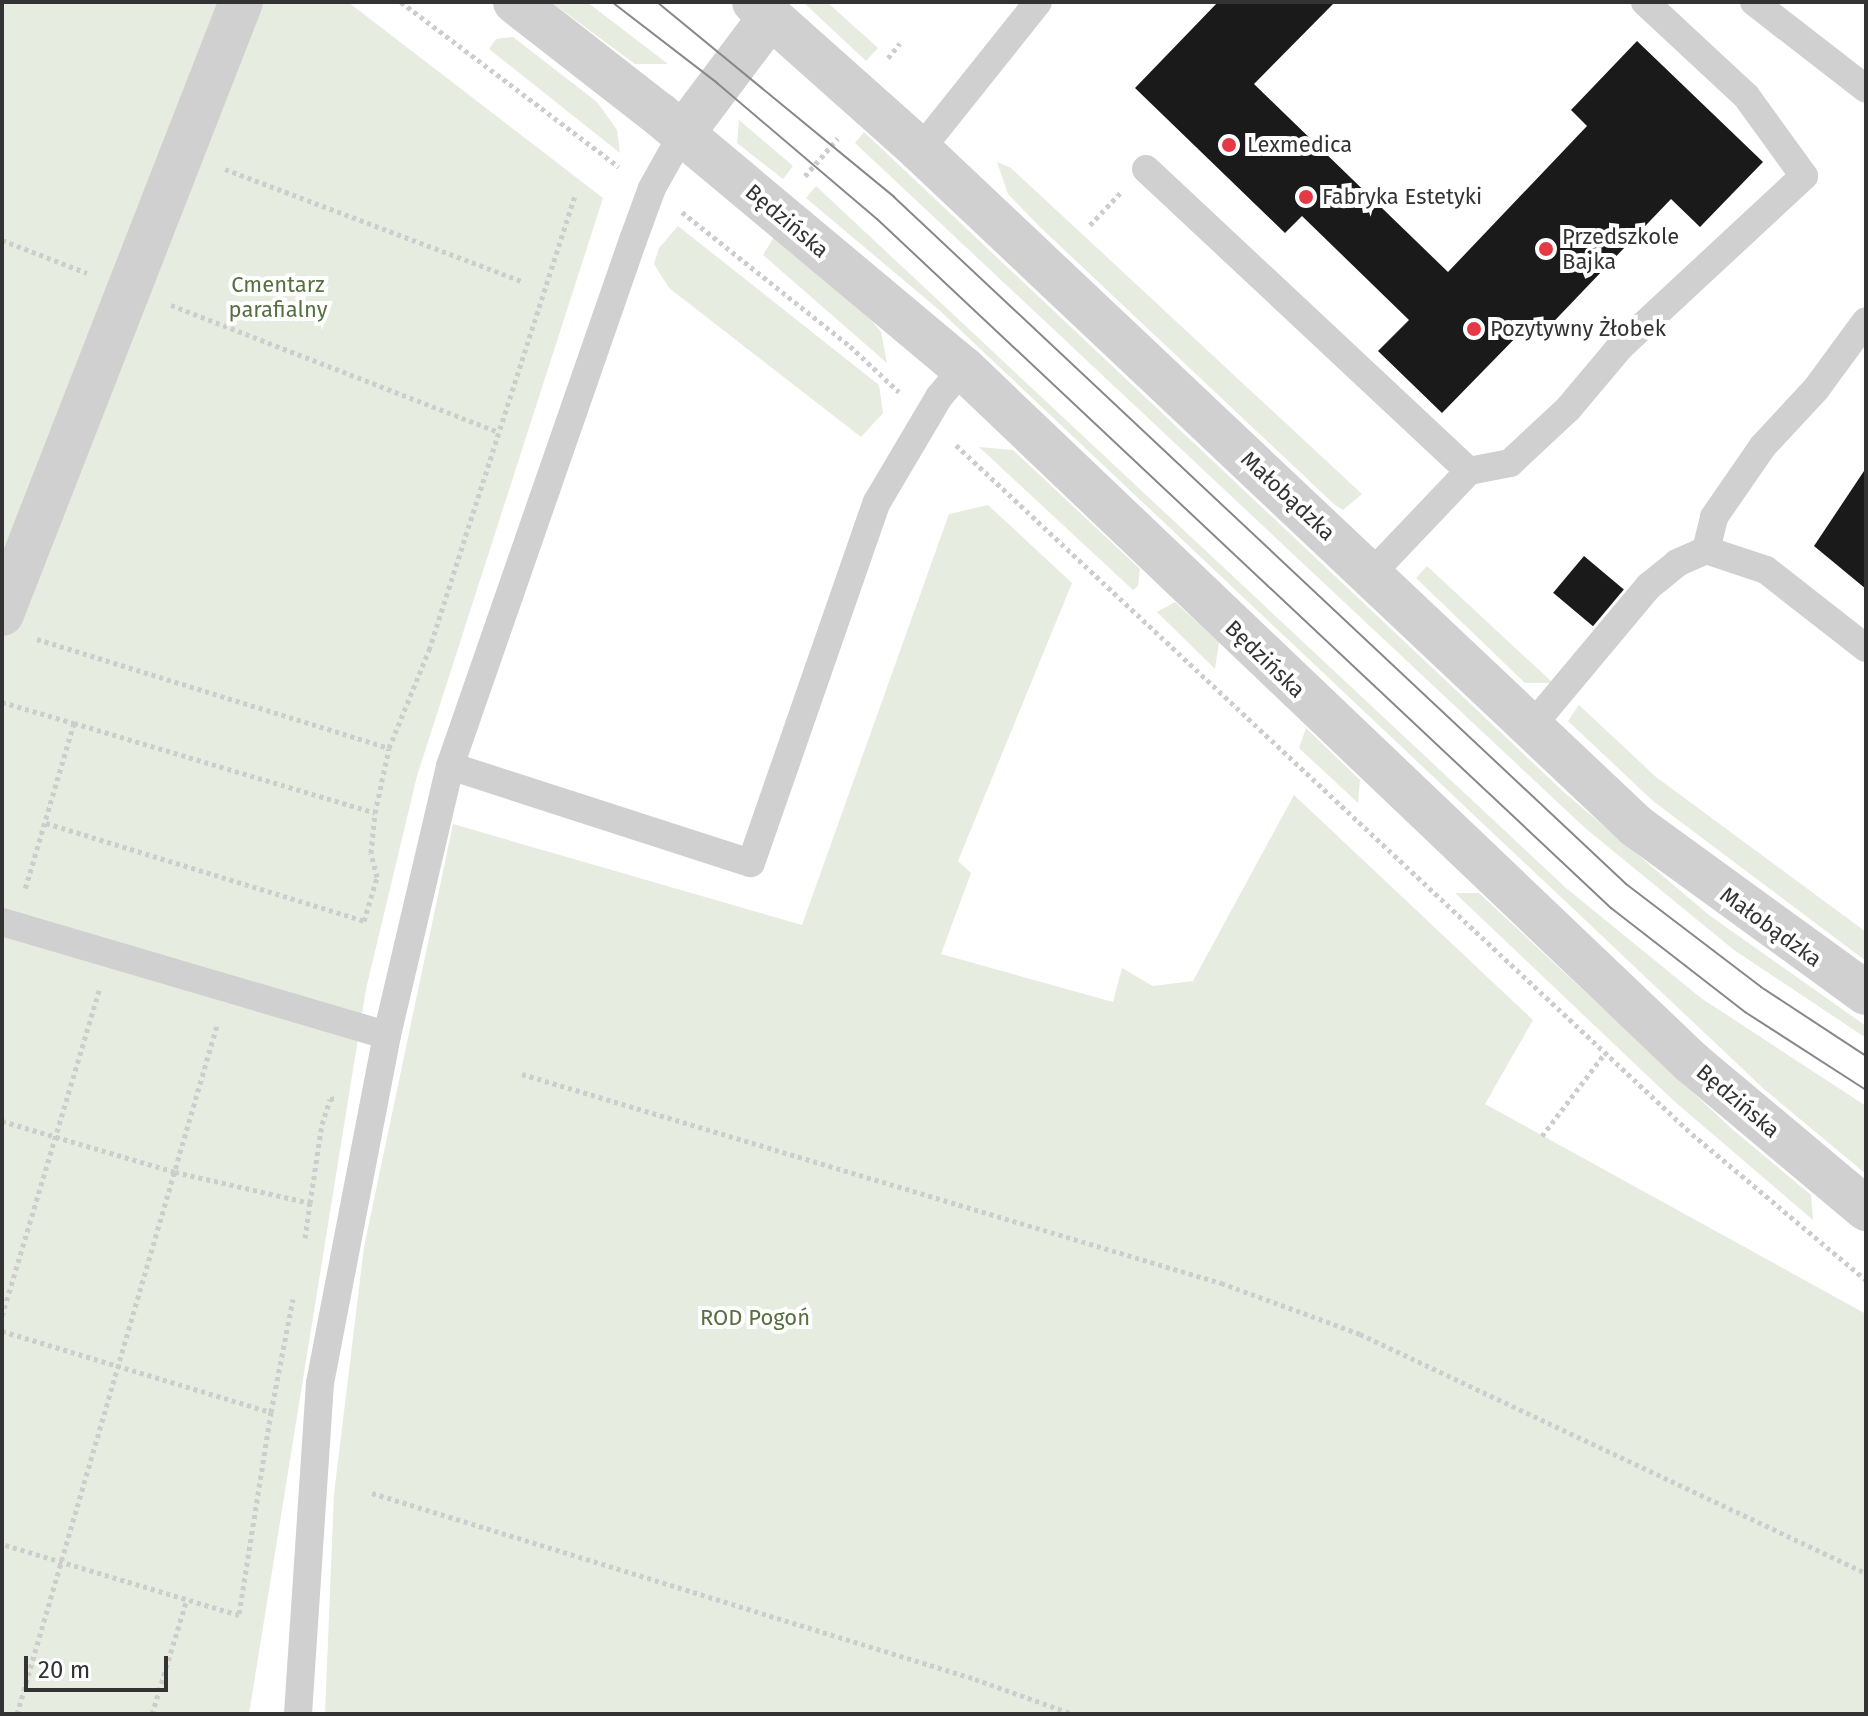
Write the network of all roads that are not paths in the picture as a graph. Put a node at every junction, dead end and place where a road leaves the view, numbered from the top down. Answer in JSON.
{"nodes":[{"id":1,"x":241,"y":2,"type":"edge"},
{"id":2,"x":515,"y":2,"type":"edge"},
{"id":3,"x":1038,"y":2,"type":"edge"},
{"id":4,"x":1645,"y":2,"type":"edge"},
{"id":5,"x":1754,"y":2,"type":"edge"},
{"id":6,"x":762,"y":9,"type":"edge"},
{"id":7,"x":1866,"y":89,"type":"edge"},
{"id":8,"x":671,"y":124,"type":"junction"},
{"id":9,"x":920,"y":150,"type":"junction"},
{"id":10,"x":1146,"y":169,"type":"dead end"},
{"id":11,"x":1866,"y":321,"type":"edge"},
{"id":12,"x":963,"y":368,"type":"junction"},
{"id":13,"x":1469,"y":471,"type":"junction"},
{"id":14,"x":1706,"y":550,"type":"junction"},
{"id":15,"x":1371,"y":574,"type":"junction"},
{"id":16,"x":17,"y":626,"type":"edge"},
{"id":17,"x":1866,"y":648,"type":"edge"},
{"id":18,"x":1531,"y":727,"type":"junction"},
{"id":19,"x":450,"y":766,"type":"junction"},
{"id":20,"x":8,"y":924,"type":"edge"},
{"id":21,"x":1851,"y":984,"type":"edge"},
{"id":22,"x":387,"y":1035,"type":"junction"},
{"id":23,"x":1866,"y":1209,"type":"edge"},
{"id":24,"x":298,"y":1714,"type":"edge"}],
"edges":[{"from":1,"to":16,"type":"street"},
{"from":2,"to":8,"type":"street"},
{"from":3,"to":9,"type":"lane"},
{"from":4,"to":13,"type":"lane"},
{"from":5,"to":7,"type":"lane"},
{"from":6,"to":8,"type":"street"},
{"from":6,"to":9,"type":"street","name":"Małobądzka"},
{"from":8,"to":12,"type":"street","name":"Będzińska"},
{"from":8,"to":19,"type":"lane"},
{"from":9,"to":15,"type":"street","name":"Małobądzka"},
{"from":10,"to":13,"type":"lane"},
{"from":11,"to":14,"type":"lane"},
{"from":12,"to":19,"type":"lane"},
{"from":12,"to":23,"type":"street","name":"Będzińska"},
{"from":13,"to":15,"type":"lane"},
{"from":14,"to":17,"type":"lane"},
{"from":14,"to":18,"type":"lane"},
{"from":15,"to":18,"type":"street","name":"Małobądzka"},
{"from":18,"to":21,"type":"street","name":"Małobądzka"},
{"from":19,"to":22,"type":"lane"},
{"from":20,"to":22,"type":"lane"},
{"from":22,"to":24,"type":"lane"}]}
